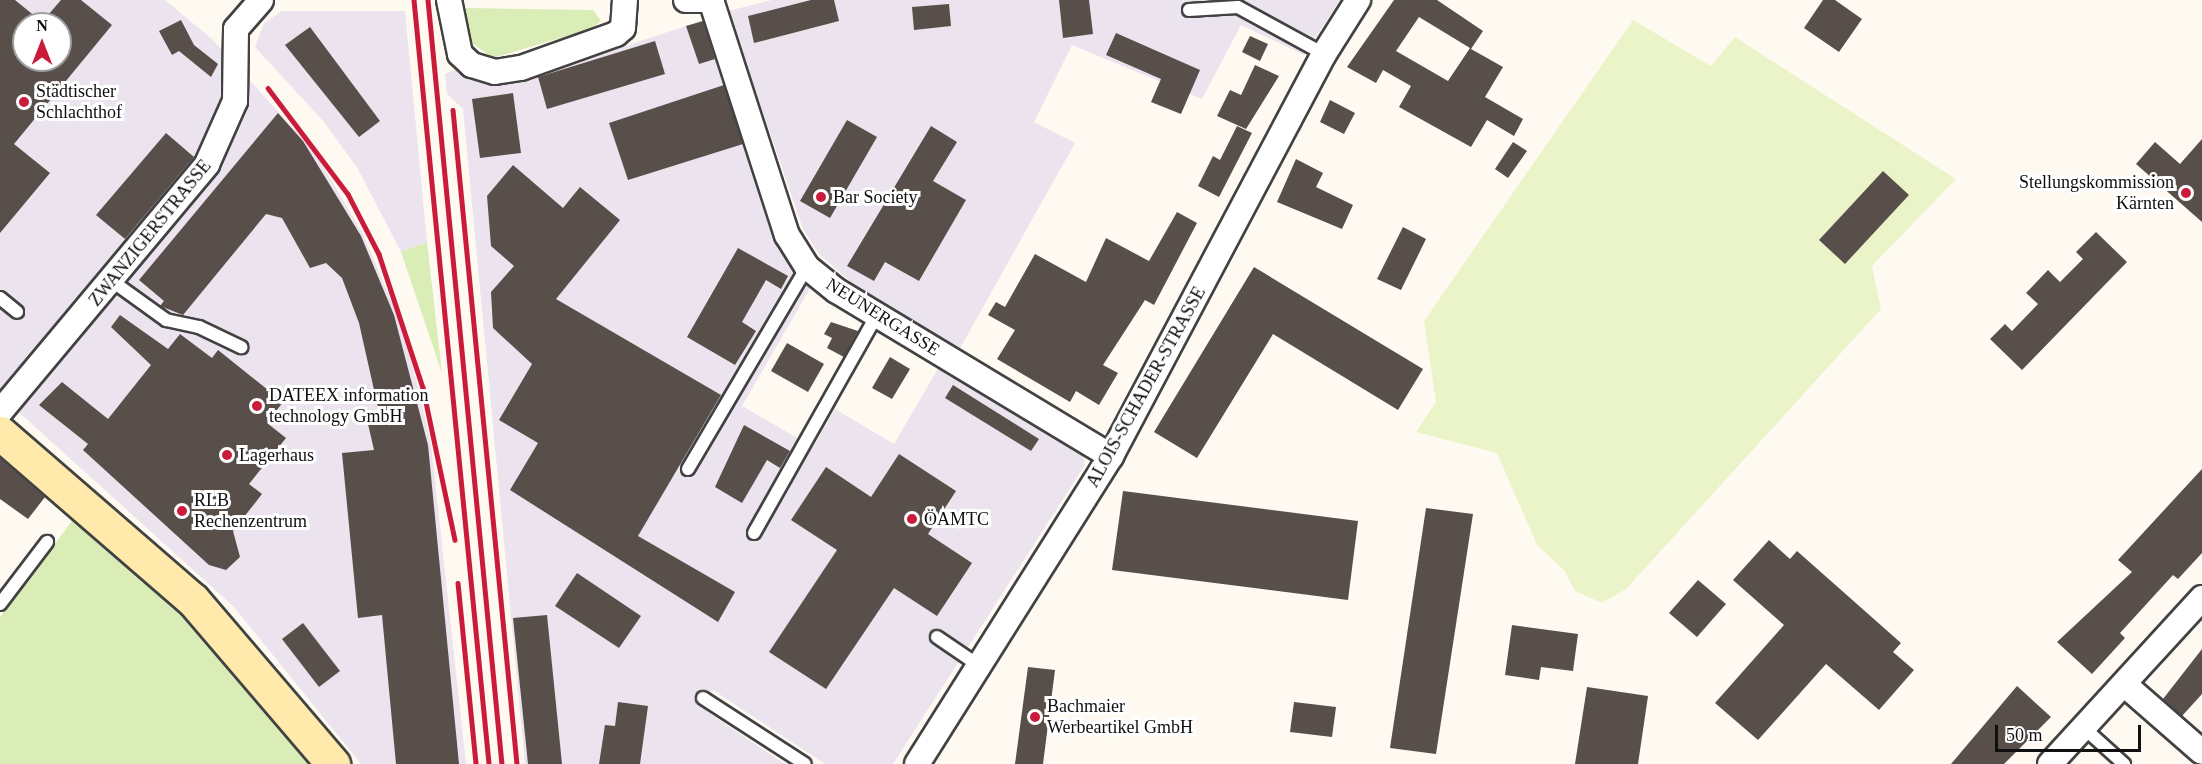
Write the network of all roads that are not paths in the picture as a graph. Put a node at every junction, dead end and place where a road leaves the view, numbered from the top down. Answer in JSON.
{"nodes":[{"id":1,"x":259,"y":0,"type":"edge"},
{"id":2,"x":625,"y":0,"type":"edge"},
{"id":3,"x":686,"y":0,"type":"edge"},
{"id":4,"x":711,"y":0,"type":"edge"},
{"id":5,"x":1358,"y":0,"type":"edge"},
{"id":6,"x":450,"y":7,"type":"edge"},
{"id":7,"x":1189,"y":10,"type":"dead end"},
{"id":8,"x":1324,"y":54,"type":"junction"},
{"id":9,"x":807,"y":267,"type":"junction"},
{"id":10,"x":112,"y":281,"type":"junction"},
{"id":11,"x":0,"y":298,"type":"edge"},
{"id":12,"x":17,"y":312,"type":"dead end"},
{"id":13,"x":877,"y":315,"type":"junction"},
{"id":14,"x":241,"y":347,"type":"dead end"},
{"id":15,"x":0,"y":412,"type":"edge"},
{"id":16,"x":0,"y":433,"type":"edge"},
{"id":17,"x":1111,"y":456,"type":"junction"},
{"id":18,"x":688,"y":470,"type":"dead end"},
{"id":19,"x":754,"y":533,"type":"dead end"},
{"id":20,"x":47,"y":542,"type":"dead end"},
{"id":21,"x":2202,"y":598,"type":"edge"},
{"id":22,"x":0,"y":604,"type":"edge"},
{"id":23,"x":937,"y":637,"type":"dead end"},
{"id":24,"x":978,"y":665,"type":"junction"},
{"id":25,"x":2124,"y":684,"type":"junction"},
{"id":26,"x":703,"y":698,"type":"dead end"},
{"id":27,"x":2084,"y":728,"type":"junction"},
{"id":28,"x":2198,"y":748,"type":"edge"},
{"id":29,"x":333,"y":764,"type":"edge"},
{"id":30,"x":805,"y":764,"type":"edge"},
{"id":31,"x":917,"y":764,"type":"edge"},
{"id":32,"x":2050,"y":764,"type":"edge"},
{"id":33,"x":2124,"y":764,"type":"edge"}],
"edges":[{"from":1,"to":10,"type":"street","name":"ZWANZIGERSTRASSE"},
{"from":2,"to":6,"type":"street"},
{"from":3,"to":4,"type":"street"},
{"from":4,"to":9,"type":"street","name":"NEUNERGASSE"},
{"from":5,"to":8,"type":"street","name":"ALOIS-SCHADER-STRASSE"},
{"from":7,"to":8,"type":"lane"},
{"from":8,"to":17,"type":"street","name":"ALOIS-SCHADER-STRASSE"},
{"from":9,"to":13,"type":"street","name":"NEUNERGASSE"},
{"from":9,"to":18,"type":"lane"},
{"from":10,"to":14,"type":"lane"},
{"from":10,"to":15,"type":"street","name":"ZWANZIGERSTRASSE"},
{"from":11,"to":12,"type":"lane"},
{"from":13,"to":17,"type":"street","name":"NEUNERGASSE"},
{"from":13,"to":19,"type":"lane"},
{"from":16,"to":29,"type":"street"},
{"from":17,"to":24,"type":"street","name":"ALOIS-SCHADER-STRASSE"},
{"from":20,"to":22,"type":"lane"},
{"from":21,"to":25,"type":"street"},
{"from":23,"to":24,"type":"lane"},
{"from":24,"to":31,"type":"street","name":"ALOIS-SCHADER-STRASSE"},
{"from":25,"to":27,"type":"street"},
{"from":25,"to":28,"type":"street"},
{"from":26,"to":30,"type":"lane"},
{"from":27,"to":32,"type":"street"},
{"from":27,"to":33,"type":"lane"}]}
